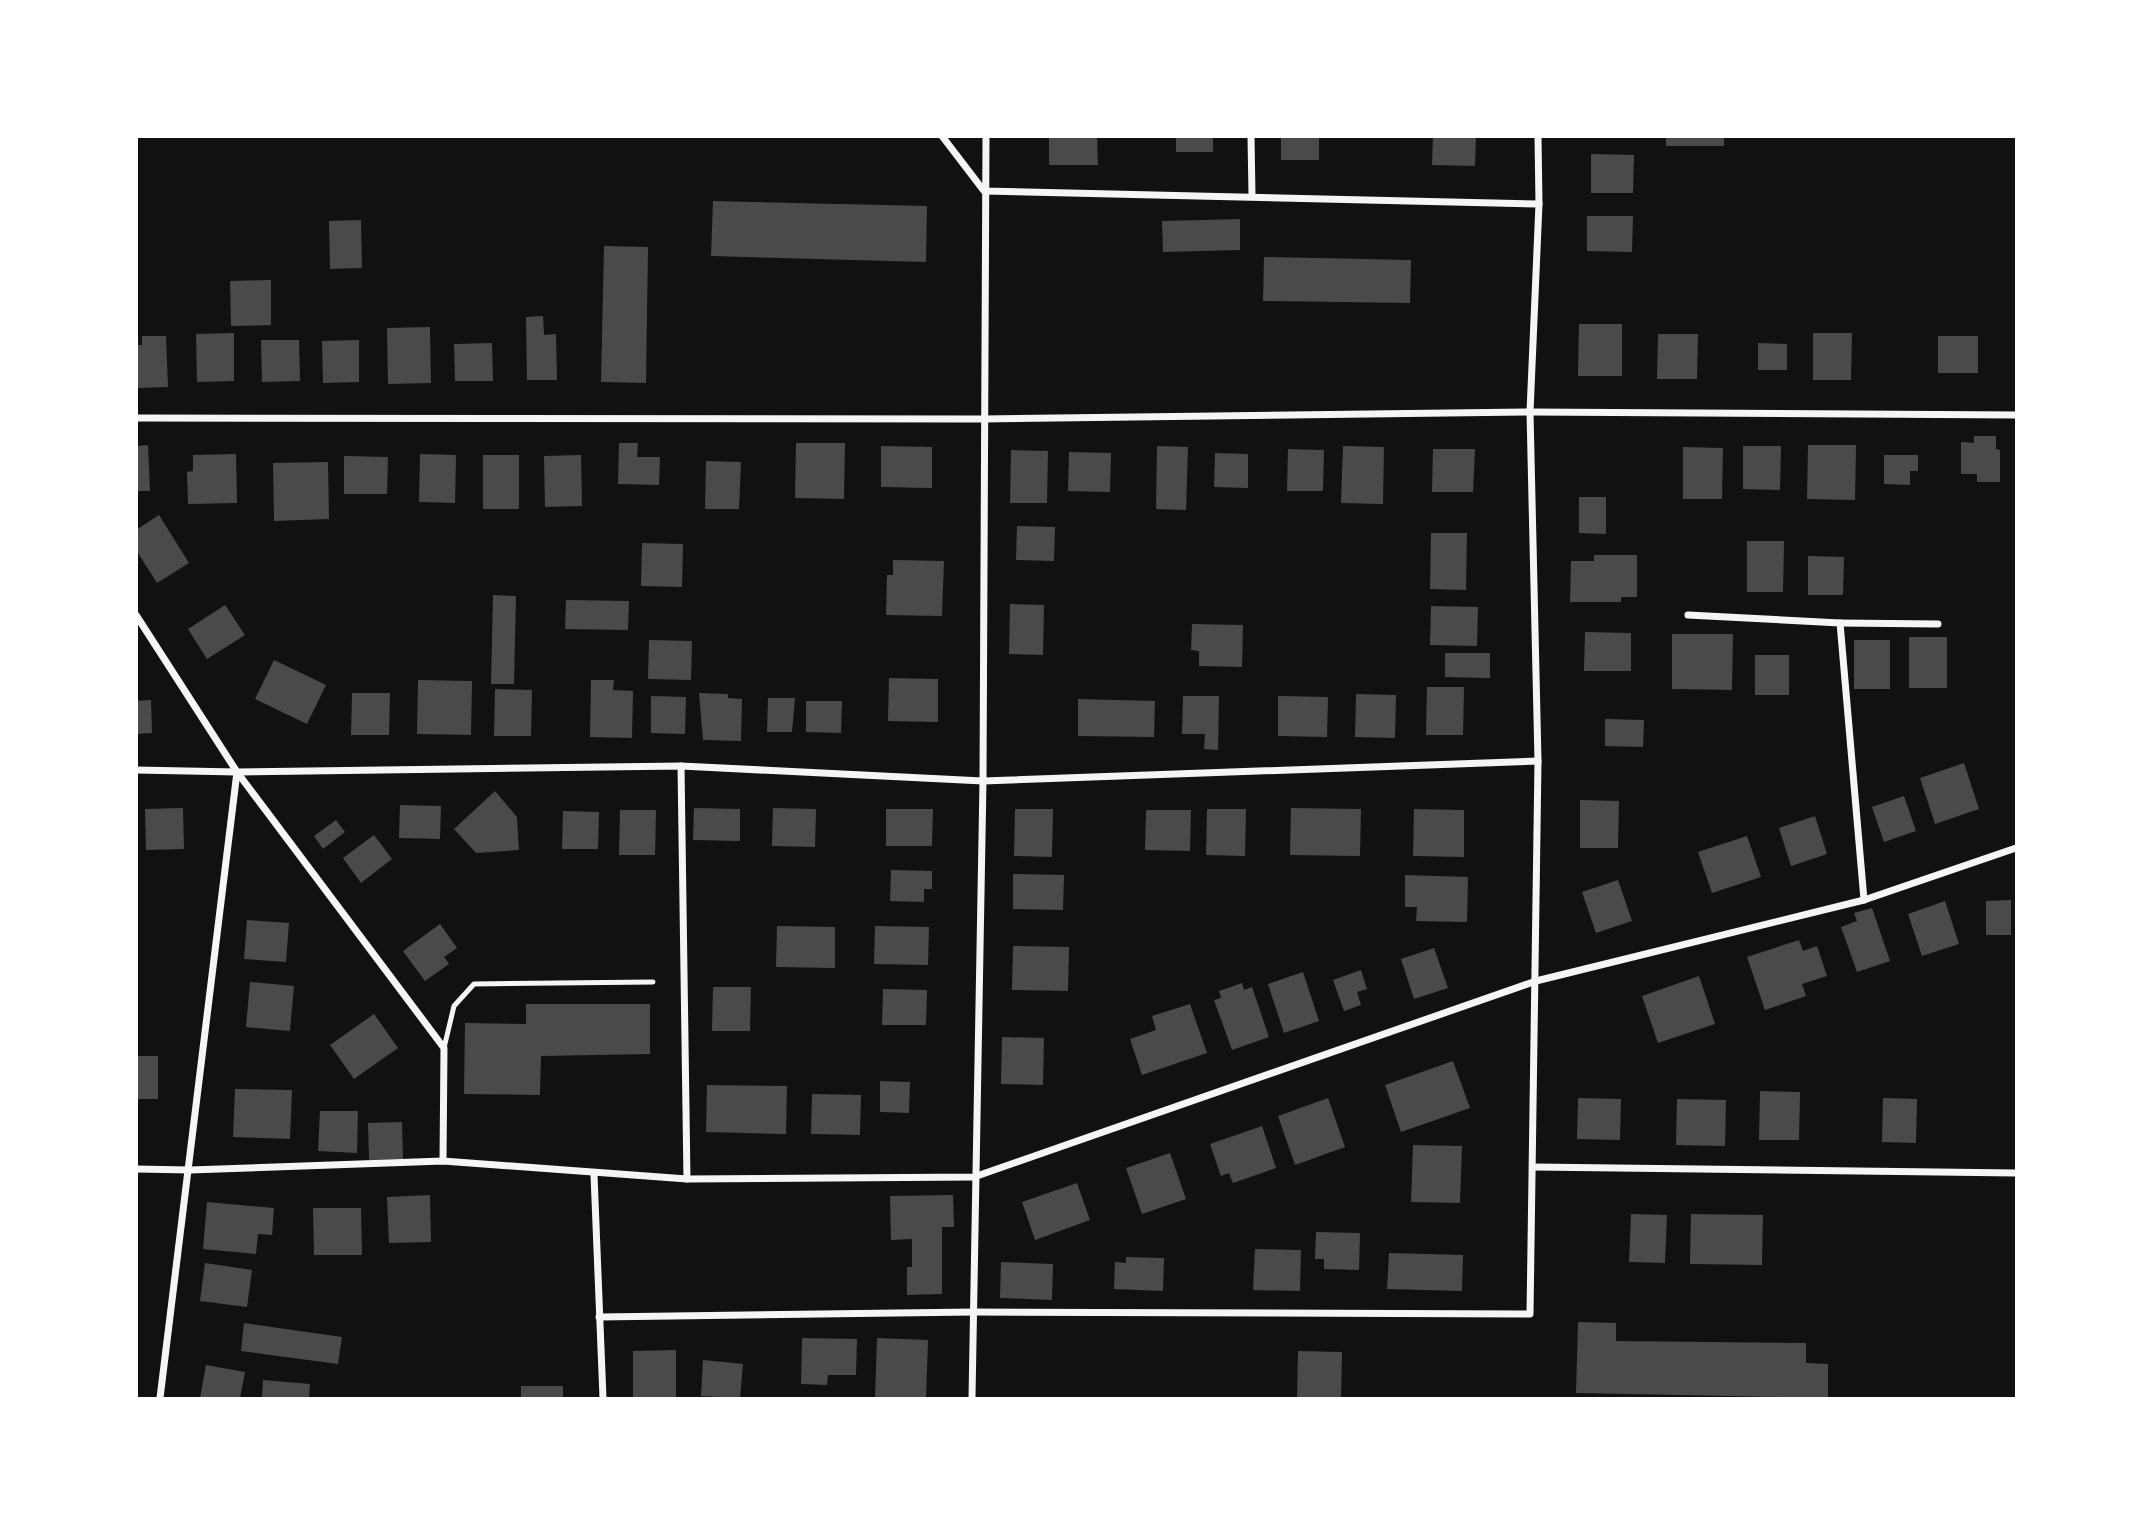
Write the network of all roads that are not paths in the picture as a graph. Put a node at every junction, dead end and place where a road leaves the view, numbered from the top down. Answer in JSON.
{"nodes":[{"id":1,"x":942,"y":136,"type":"edge"},
{"id":2,"x":986,"y":136,"type":"edge"},
{"id":3,"x":1251,"y":136,"type":"edge"},
{"id":4,"x":1538,"y":136,"type":"edge"},
{"id":5,"x":984,"y":191,"type":"junction"},
{"id":6,"x":1252,"y":197,"type":"junction"},
{"id":7,"x":1539,"y":204,"type":"junction"},
{"id":8,"x":1530,"y":412,"type":"junction"},
{"id":9,"x":2017,"y":415,"type":"edge"},
{"id":10,"x":136,"y":418,"type":"edge"},
{"id":11,"x":983,"y":419,"type":"junction"},
{"id":12,"x":136,"y":615,"type":"edge"},
{"id":13,"x":1688,"y":615,"type":"dead end"},
{"id":14,"x":1840,"y":623,"type":"junction"},
{"id":15,"x":1938,"y":624,"type":"dead end"},
{"id":16,"x":1538,"y":761,"type":"junction"},
{"id":17,"x":681,"y":766,"type":"junction"},
{"id":18,"x":136,"y":770,"type":"edge"},
{"id":19,"x":237,"y":772,"type":"junction"},
{"id":20,"x":983,"y":780,"type":"junction"},
{"id":21,"x":2017,"y":848,"type":"edge"},
{"id":22,"x":1864,"y":900,"type":"junction"},
{"id":23,"x":1536,"y":981,"type":"junction"},
{"id":24,"x":653,"y":982,"type":"dead end"},
{"id":25,"x":444,"y":1048,"type":"junction"},
{"id":26,"x":443,"y":1161,"type":"junction"},
{"id":27,"x":1534,"y":1167,"type":"junction"},
{"id":28,"x":136,"y":1169,"type":"edge"},
{"id":29,"x":190,"y":1170,"type":"junction"},
{"id":30,"x":2017,"y":1173,"type":"edge"},
{"id":31,"x":594,"y":1175,"type":"junction"},
{"id":32,"x":974,"y":1177,"type":"junction"},
{"id":33,"x":687,"y":1180,"type":"junction"},
{"id":34,"x":973,"y":1312,"type":"junction"},
{"id":35,"x":599,"y":1317,"type":"junction"},
{"id":36,"x":160,"y":1398,"type":"edge"},
{"id":37,"x":603,"y":1398,"type":"edge"},
{"id":38,"x":972,"y":1398,"type":"edge"}],
"edges":[{"from":1,"to":5,"type":"street"},
{"from":2,"to":5,"type":"street"},
{"from":3,"to":6,"type":"street"},
{"from":4,"to":7,"type":"street"},
{"from":5,"to":6,"type":"street"},
{"from":5,"to":11,"type":"street"},
{"from":6,"to":7,"type":"street"},
{"from":7,"to":8,"type":"street"},
{"from":8,"to":9,"type":"street"},
{"from":8,"to":11,"type":"street"},
{"from":8,"to":16,"type":"street"},
{"from":10,"to":11,"type":"street"},
{"from":11,"to":20,"type":"street"},
{"from":12,"to":19,"type":"street"},
{"from":13,"to":14,"type":"street"},
{"from":14,"to":15,"type":"street"},
{"from":14,"to":22,"type":"street"},
{"from":16,"to":20,"type":"street"},
{"from":16,"to":23,"type":"street"},
{"from":17,"to":19,"type":"street"},
{"from":17,"to":20,"type":"street"},
{"from":17,"to":33,"type":"street"},
{"from":18,"to":19,"type":"street"},
{"from":19,"to":25,"type":"street"},
{"from":19,"to":29,"type":"street"},
{"from":20,"to":32,"type":"street"},
{"from":21,"to":22,"type":"street"},
{"from":22,"to":23,"type":"street"},
{"from":23,"to":27,"type":"street"},
{"from":23,"to":32,"type":"street"},
{"from":24,"to":25,"type":"lane"},
{"from":25,"to":26,"type":"street"},
{"from":26,"to":29,"type":"street"},
{"from":26,"to":31,"type":"street"},
{"from":27,"to":30,"type":"street"},
{"from":27,"to":34,"type":"street"},
{"from":28,"to":29,"type":"street"},
{"from":29,"to":36,"type":"street"},
{"from":31,"to":33,"type":"street"},
{"from":31,"to":35,"type":"street"},
{"from":32,"to":33,"type":"street"},
{"from":32,"to":34,"type":"street"},
{"from":34,"to":35,"type":"street"},
{"from":34,"to":38,"type":"street"},
{"from":35,"to":37,"type":"street"}]}
